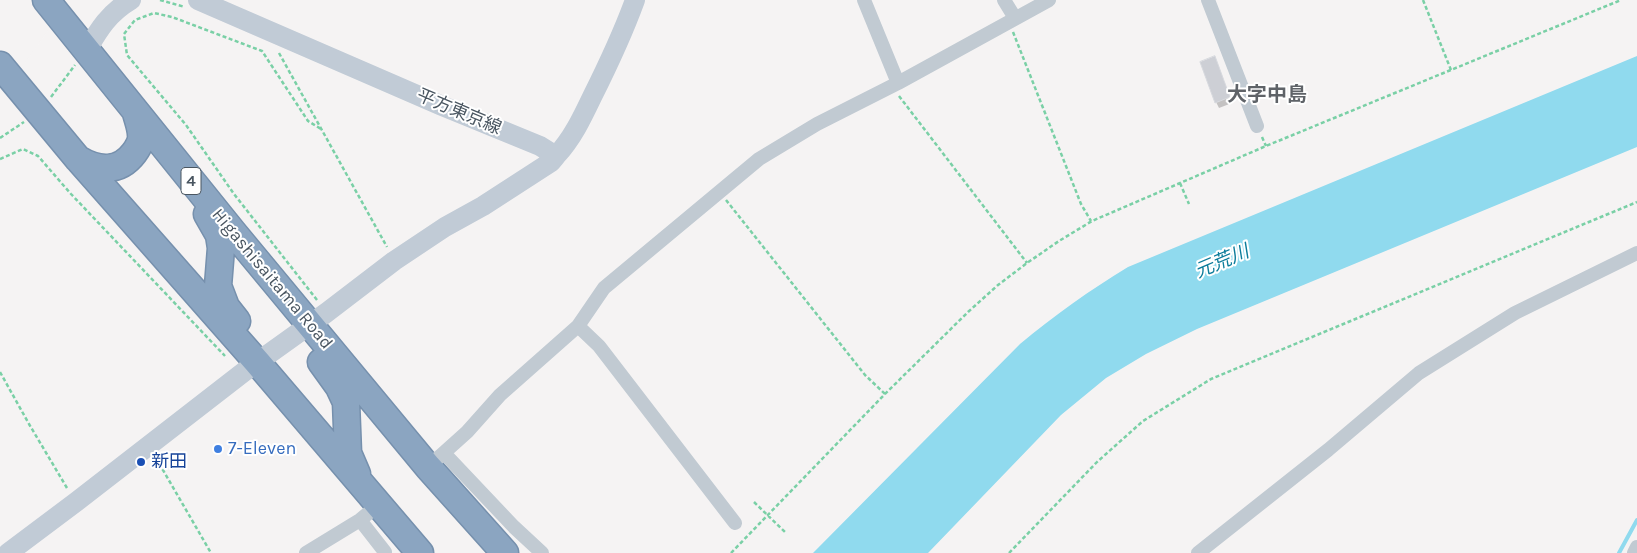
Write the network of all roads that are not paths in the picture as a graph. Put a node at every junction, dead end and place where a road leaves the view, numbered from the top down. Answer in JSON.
{"nodes":[{"id":1,"x":46,"y":0,"type":"edge"},
{"id":2,"x":131,"y":0,"type":"edge"},
{"id":3,"x":198,"y":0,"type":"edge"},
{"id":4,"x":635,"y":0,"type":"edge"},
{"id":5,"x":864,"y":0,"type":"edge"},
{"id":6,"x":1004,"y":0,"type":"edge"},
{"id":7,"x":1049,"y":0,"type":"edge"},
{"id":8,"x":1208,"y":0,"type":"edge"},
{"id":9,"x":1012,"y":20,"type":"junction"},
{"id":10,"x":81,"y":43,"type":"junction"},
{"id":11,"x":0,"y":65,"type":"edge"},
{"id":12,"x":895,"y":85,"type":"junction"},
{"id":13,"x":136,"y":112,"type":"junction"},
{"id":14,"x":1257,"y":126,"type":"dead end"},
{"id":15,"x":556,"y":156,"type":"junction"},
{"id":16,"x":78,"y":159,"type":"junction"},
{"id":17,"x":182,"y":170,"type":"junction"},
{"id":18,"x":1637,"y":253,"type":"edge"},
{"id":19,"x":318,"y":319,"type":"junction"},
{"id":20,"x":578,"y":326,"type":"junction"},
{"id":21,"x":251,"y":366,"type":"junction"},
{"id":22,"x":436,"y":460,"type":"junction"},
{"id":23,"x":368,"y":505,"type":"junction"},
{"id":24,"x":735,"y":523,"type":"dead end"},
{"id":25,"x":1217,"y":547,"type":"edge"},
{"id":26,"x":1637,"y":547,"type":"edge"},
{"id":27,"x":496,"y":548,"type":"edge"},
{"id":28,"x":385,"y":552,"type":"edge"},
{"id":29,"x":8,"y":553,"type":"edge"},
{"id":30,"x":306,"y":553,"type":"edge"},
{"id":31,"x":420,"y":553,"type":"edge"},
{"id":32,"x":542,"y":553,"type":"edge"},
{"id":33,"x":1198,"y":553,"type":"edge"},
{"id":34,"x":1634,"y":553,"type":"edge"}],
"edges":[{"from":1,"to":10,"type":"highway","name":"Higashisaitama Road","number":"4"},
{"from":2,"to":10,"type":"street"},
{"from":3,"to":15,"type":"street","name":"平方東京線"},
{"from":4,"to":15,"type":"street"},
{"from":5,"to":12,"type":"street"},
{"from":6,"to":9,"type":"street"},
{"from":7,"to":9,"type":"street"},
{"from":8,"to":14,"type":"street"},
{"from":9,"to":12,"type":"street"},
{"from":10,"to":13,"type":"highway","name":"Higashisaitama Road","number":"4"},
{"from":11,"to":16,"type":"highway","number":"4"},
{"from":12,"to":20,"type":"street"},
{"from":13,"to":16,"type":"highway","number":"4"},
{"from":13,"to":17,"type":"highway","name":"Higashisaitama Road","number":"4"},
{"from":15,"to":19,"type":"street"},
{"from":16,"to":21,"type":"highway","number":"4"},
{"from":17,"to":19,"type":"highway","name":"Higashisaitama Road","number":"4"},
{"from":17,"to":21,"type":"highway","number":"4"},
{"from":18,"to":25,"type":"street"},
{"from":19,"to":21,"type":"street"},
{"from":19,"to":22,"type":"highway","name":"Higashisaitama Road","number":"4"},
{"from":19,"to":23,"type":"highway","number":"4"},
{"from":20,"to":22,"type":"street"},
{"from":20,"to":24,"type":"street"},
{"from":21,"to":23,"type":"highway","number":"4"},
{"from":21,"to":29,"type":"street"},
{"from":22,"to":27,"type":"highway","name":"Higashisaitama Road","number":"4"},
{"from":22,"to":32,"type":"street"},
{"from":23,"to":28,"type":"street"},
{"from":23,"to":30,"type":"street"},
{"from":23,"to":31,"type":"highway","number":"4"},
{"from":25,"to":33,"type":"street"},
{"from":26,"to":34,"type":"street"}]}
